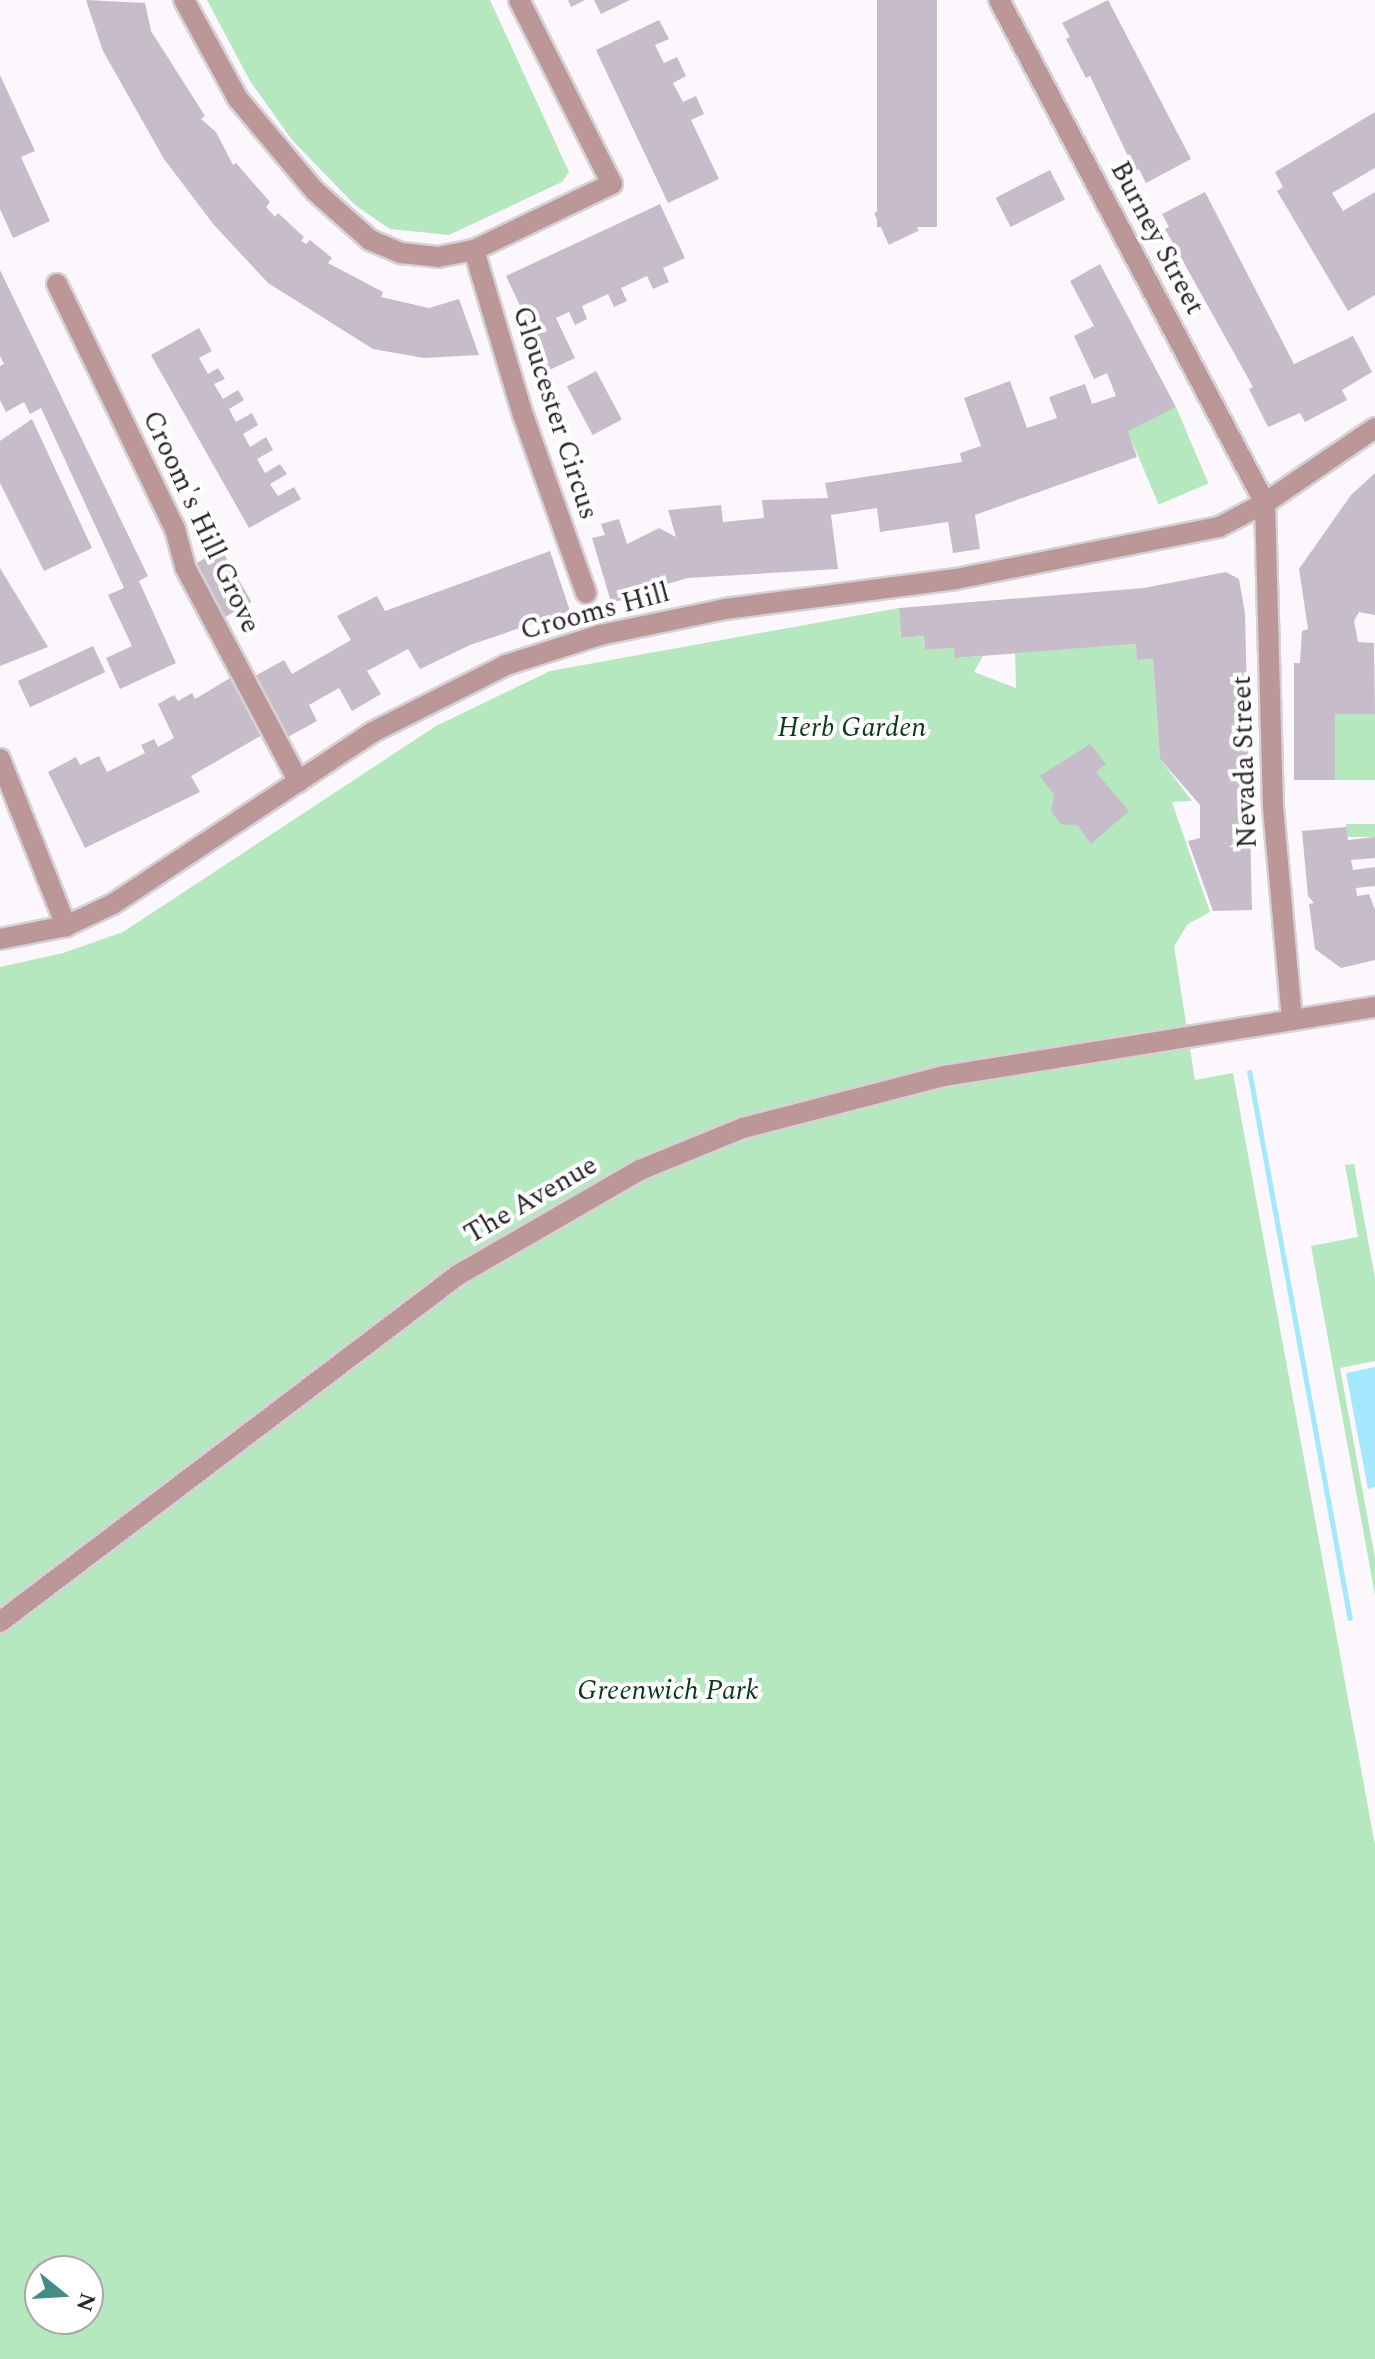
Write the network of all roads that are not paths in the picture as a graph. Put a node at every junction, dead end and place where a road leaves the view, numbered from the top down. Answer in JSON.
{"nodes":[{"id":1,"x":184,"y":0,"type":"edge"},
{"id":2,"x":519,"y":0,"type":"edge"},
{"id":3,"x":999,"y":0,"type":"edge"},
{"id":4,"x":474,"y":250,"type":"junction"},
{"id":5,"x":57,"y":284,"type":"dead end"},
{"id":6,"x":1375,"y":428,"type":"edge"},
{"id":7,"x":1265,"y":503,"type":"junction"},
{"id":8,"x":586,"y":593,"type":"dead end"},
{"id":9,"x":0,"y":759,"type":"edge"},
{"id":10,"x":299,"y":782,"type":"junction"},
{"id":11,"x":66,"y":926,"type":"junction"},
{"id":12,"x":0,"y":939,"type":"edge"},
{"id":13,"x":1375,"y":1007,"type":"edge"},
{"id":14,"x":1292,"y":1020,"type":"junction"},
{"id":15,"x":0,"y":1622,"type":"edge"}],
"edges":[{"from":1,"to":4,"type":"street"},
{"from":2,"to":4,"type":"street"},
{"from":3,"to":7,"type":"street","name":"Burney Street"},
{"from":4,"to":8,"type":"street","name":"Gloucester Circus"},
{"from":5,"to":10,"type":"street","name":"Croom's Hill Grove"},
{"from":6,"to":7,"type":"street","name":"Crooms Hill"},
{"from":7,"to":10,"type":"street","name":"Crooms Hill"},
{"from":7,"to":14,"type":"street","name":"Nevada Street"},
{"from":9,"to":11,"type":"street"},
{"from":10,"to":11,"type":"street","name":"Crooms Hill"},
{"from":11,"to":12,"type":"street","name":"Crooms Hill"},
{"from":13,"to":14,"type":"street","name":"The Avenue"},
{"from":14,"to":15,"type":"street","name":"The Avenue"}]}
